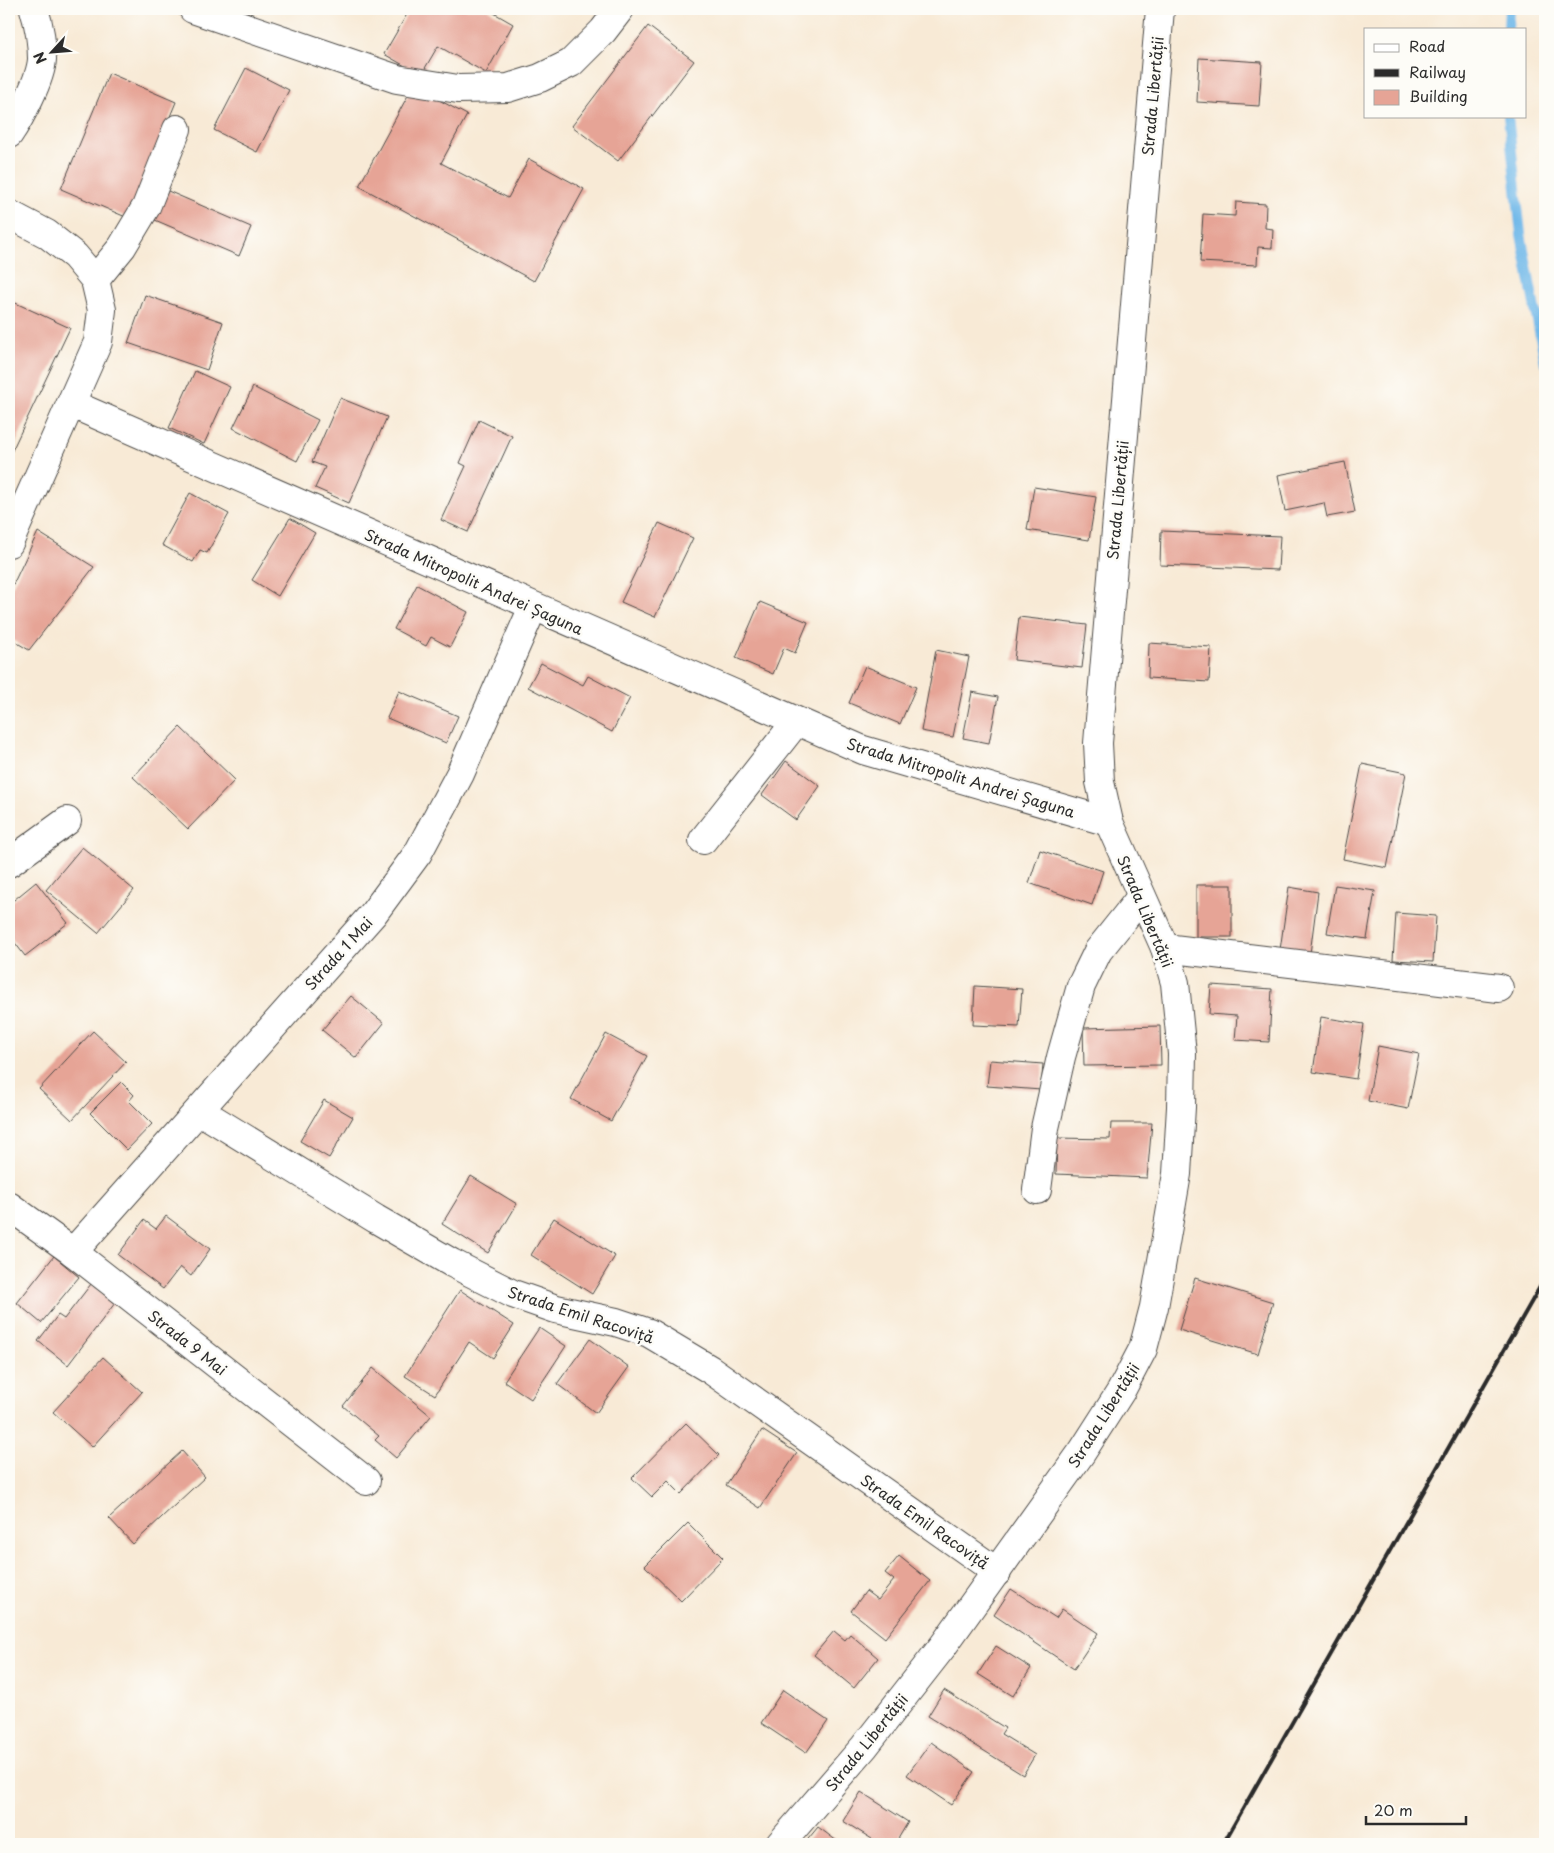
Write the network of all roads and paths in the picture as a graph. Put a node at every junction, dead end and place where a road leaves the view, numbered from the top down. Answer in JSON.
{"nodes":[{"id":1,"x":34,"y":9,"type":"edge"},
{"id":2,"x":194,"y":9,"type":"edge"},
{"id":3,"x":620,"y":9,"type":"edge"},
{"id":4,"x":1160,"y":9,"type":"edge"},
{"id":5,"x":176,"y":128,"type":"dead end"},
{"id":6,"x":9,"y":134,"type":"edge"},
{"id":7,"x":9,"y":214,"type":"edge"},
{"id":8,"x":95,"y":280,"type":"junction"},
{"id":9,"x":72,"y":404,"type":"junction"},
{"id":10,"x":9,"y":543,"type":"edge"},
{"id":11,"x":533,"y":607,"type":"junction"},
{"id":12,"x":796,"y":722,"type":"junction"},
{"id":13,"x":67,"y":821,"type":"dead end"},
{"id":14,"x":1109,"y":822,"type":"junction"},
{"id":15,"x":703,"y":840,"type":"dead end"},
{"id":16,"x":9,"y":863,"type":"edge"},
{"id":17,"x":1141,"y":897,"type":"junction"},
{"id":18,"x":1165,"y":948,"type":"junction"},
{"id":19,"x":1499,"y":988,"type":"dead end"},
{"id":20,"x":200,"y":1112,"type":"junction"},
{"id":21,"x":1037,"y":1190,"type":"dead end"},
{"id":22,"x":9,"y":1206,"type":"edge"},
{"id":23,"x":73,"y":1252,"type":"junction"},
{"id":24,"x":366,"y":1481,"type":"dead end"},
{"id":25,"x":997,"y":1572,"type":"junction"},
{"id":26,"x":780,"y":1844,"type":"edge"}],
"edges":[{"from":1,"to":6,"type":"street"},
{"from":2,"to":3,"type":"street"},
{"from":4,"to":14,"type":"street","name":"Strada Libertății"},
{"from":5,"to":8,"type":"street"},
{"from":7,"to":8,"type":"street"},
{"from":8,"to":9,"type":"street"},
{"from":9,"to":10,"type":"street"},
{"from":9,"to":11,"type":"street","name":"Strada Mitropolit Andrei Șaguna"},
{"from":11,"to":12,"type":"street","name":"Strada Mitropolit Andrei Șaguna"},
{"from":11,"to":20,"type":"street","name":"Strada 1 Mai"},
{"from":12,"to":14,"type":"street","name":"Strada Mitropolit Andrei Șaguna"},
{"from":12,"to":15,"type":"street"},
{"from":13,"to":16,"type":"street"},
{"from":14,"to":17,"type":"street","name":"Strada Libertății"},
{"from":17,"to":18,"type":"street","name":"Strada Libertății"},
{"from":17,"to":21,"type":"street"},
{"from":18,"to":19,"type":"street"},
{"from":18,"to":25,"type":"street","name":"Strada Libertății"},
{"from":20,"to":23,"type":"street","name":"Strada 1 Mai"},
{"from":20,"to":25,"type":"street","name":"Strada Emil Racoviță"},
{"from":22,"to":23,"type":"street","name":"Strada 9 Mai"},
{"from":23,"to":24,"type":"street","name":"Strada 9 Mai"},
{"from":25,"to":26,"type":"street","name":"Strada Libertății"}]}
